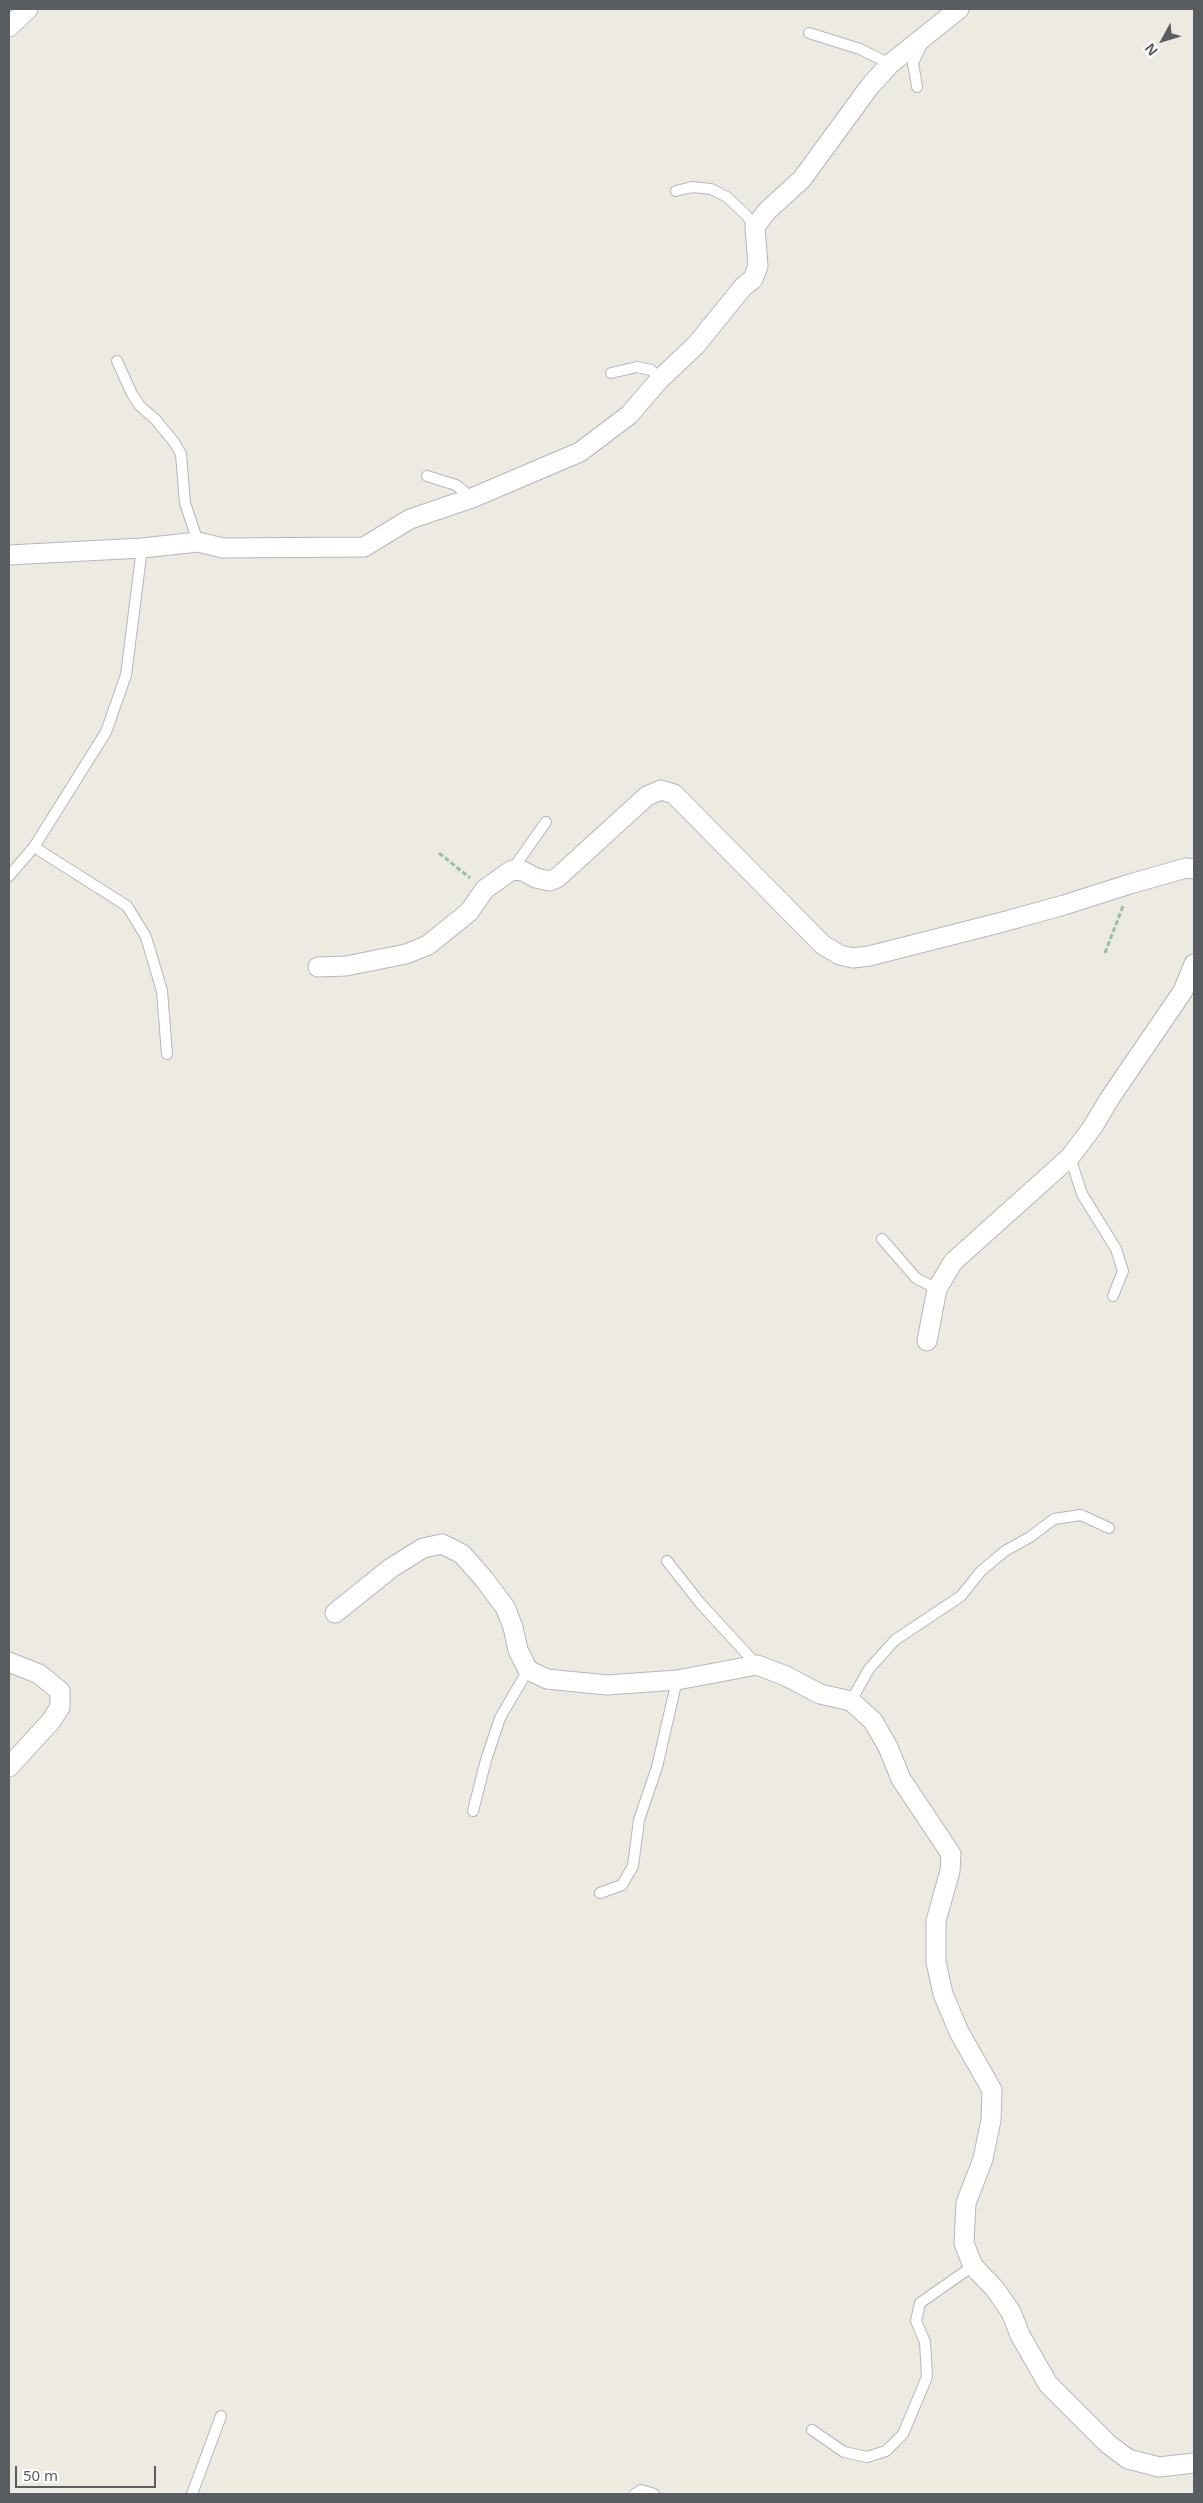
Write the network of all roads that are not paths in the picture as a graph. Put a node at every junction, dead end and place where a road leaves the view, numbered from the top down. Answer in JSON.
{"nodes":[{"id":1,"x":28,"y":9,"type":"edge"},
{"id":2,"x":959,"y":9,"type":"edge"},
{"id":3,"x":9,"y":27,"type":"edge"},
{"id":4,"x":928,"y":32,"type":"junction"},
{"id":5,"x":809,"y":33,"type":"dead end"},
{"id":6,"x":890,"y":64,"type":"junction"},
{"id":7,"x":917,"y":87,"type":"dead end"},
{"id":8,"x":676,"y":191,"type":"dead end"},
{"id":9,"x":755,"y":227,"type":"junction"},
{"id":10,"x":117,"y":361,"type":"dead end"},
{"id":11,"x":611,"y":373,"type":"dead end"},
{"id":12,"x":660,"y":379,"type":"junction"},
{"id":13,"x":428,"y":476,"type":"dead end"},
{"id":14,"x":472,"y":498,"type":"junction"},
{"id":15,"x":198,"y":542,"type":"junction"},
{"id":16,"x":142,"y":548,"type":"junction"},
{"id":17,"x":9,"y":555,"type":"edge"},
{"id":18,"x":546,"y":822,"type":"dead end"},
{"id":19,"x":34,"y":846,"type":"junction"},
{"id":20,"x":1194,"y":869,"type":"edge"},
{"id":21,"x":512,"y":870,"type":"junction"},
{"id":22,"x":9,"y":876,"type":"edge"},
{"id":23,"x":1194,"y":964,"type":"edge"},
{"id":24,"x":318,"y":968,"type":"dead end"},
{"id":25,"x":167,"y":1054,"type":"dead end"},
{"id":26,"x":1070,"y":1157,"type":"junction"},
{"id":27,"x":882,"y":1239,"type":"dead end"},
{"id":28,"x":937,"y":1289,"type":"junction"},
{"id":29,"x":1113,"y":1296,"type":"dead end"},
{"id":30,"x":927,"y":1342,"type":"dead end"},
{"id":31,"x":1109,"y":1528,"type":"dead end"},
{"id":32,"x":667,"y":1561,"type":"dead end"},
{"id":33,"x":335,"y":1613,"type":"dead end"},
{"id":34,"x":9,"y":1662,"type":"edge"},
{"id":35,"x":756,"y":1665,"type":"junction"},
{"id":36,"x":528,"y":1670,"type":"junction"},
{"id":37,"x":678,"y":1680,"type":"junction"},
{"id":38,"x":851,"y":1701,"type":"junction"},
{"id":39,"x":9,"y":1767,"type":"edge"},
{"id":40,"x":474,"y":1811,"type":"dead end"},
{"id":41,"x":600,"y":1893,"type":"dead end"},
{"id":42,"x":973,"y":2266,"type":"junction"},
{"id":43,"x":221,"y":2416,"type":"dead end"},
{"id":44,"x":812,"y":2430,"type":"dead end"},
{"id":45,"x":1194,"y":2462,"type":"edge"},
{"id":46,"x":192,"y":2494,"type":"edge"},
{"id":47,"x":635,"y":2494,"type":"edge"},
{"id":48,"x":654,"y":2494,"type":"edge"}],
"edges":[{"from":1,"to":3,"type":"street"},
{"from":2,"to":4,"type":"street"},
{"from":4,"to":6,"type":"street"},
{"from":4,"to":7,"type":"lane"},
{"from":5,"to":6,"type":"lane"},
{"from":6,"to":9,"type":"street"},
{"from":8,"to":9,"type":"lane"},
{"from":9,"to":12,"type":"street"},
{"from":10,"to":15,"type":"lane"},
{"from":11,"to":12,"type":"lane"},
{"from":12,"to":14,"type":"street"},
{"from":13,"to":14,"type":"lane"},
{"from":14,"to":15,"type":"street"},
{"from":15,"to":16,"type":"street"},
{"from":16,"to":17,"type":"street"},
{"from":16,"to":19,"type":"lane"},
{"from":18,"to":21,"type":"lane"},
{"from":19,"to":22,"type":"lane"},
{"from":19,"to":25,"type":"lane"},
{"from":20,"to":21,"type":"street"},
{"from":21,"to":24,"type":"street"},
{"from":23,"to":26,"type":"street"},
{"from":26,"to":28,"type":"street"},
{"from":26,"to":29,"type":"lane"},
{"from":27,"to":28,"type":"lane"},
{"from":28,"to":30,"type":"street"},
{"from":31,"to":38,"type":"lane"},
{"from":32,"to":35,"type":"lane"},
{"from":33,"to":36,"type":"street"},
{"from":34,"to":39,"type":"street"},
{"from":35,"to":37,"type":"street"},
{"from":35,"to":38,"type":"street"},
{"from":36,"to":37,"type":"street"},
{"from":36,"to":40,"type":"lane"},
{"from":37,"to":41,"type":"lane"},
{"from":38,"to":42,"type":"street"},
{"from":42,"to":44,"type":"lane"},
{"from":42,"to":45,"type":"street"},
{"from":43,"to":46,"type":"lane"},
{"from":47,"to":48,"type":"lane"}]}
